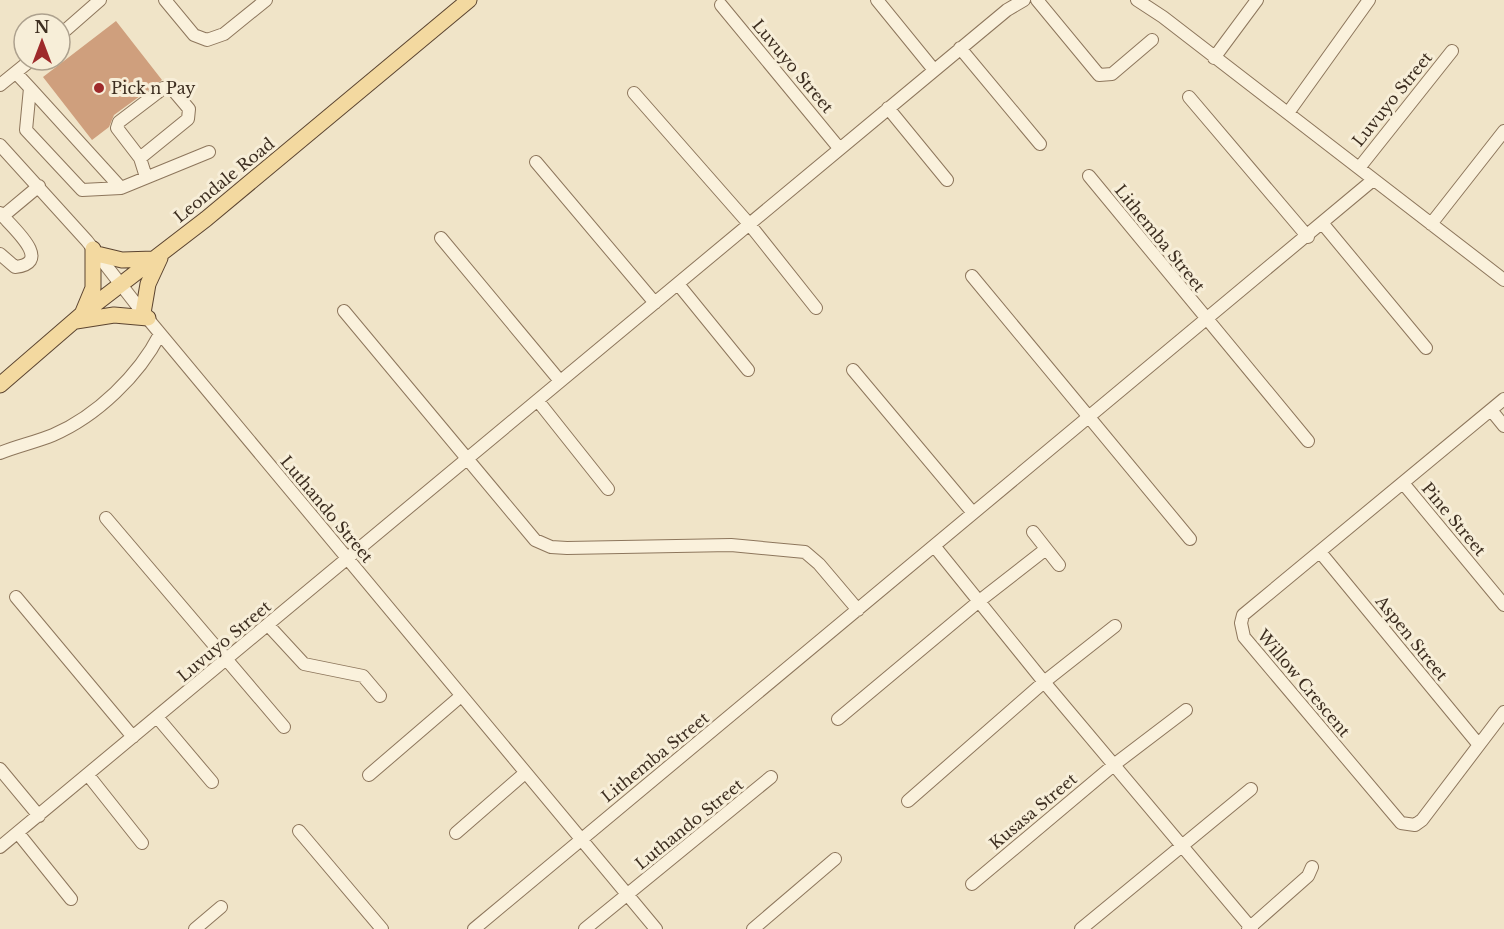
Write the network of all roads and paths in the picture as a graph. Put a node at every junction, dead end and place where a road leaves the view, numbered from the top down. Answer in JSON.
{"nodes":[{"id":1,"x":100,"y":0,"type":"edge"},
{"id":2,"x":165,"y":0,"type":"edge"},
{"id":3,"x":266,"y":0,"type":"edge"},
{"id":4,"x":470,"y":0,"type":"edge"},
{"id":5,"x":877,"y":0,"type":"edge"},
{"id":6,"x":1024,"y":0,"type":"edge"},
{"id":7,"x":1037,"y":0,"type":"edge"},
{"id":8,"x":1139,"y":0,"type":"edge"},
{"id":9,"x":1257,"y":0,"type":"edge"},
{"id":10,"x":1369,"y":0,"type":"edge"},
{"id":11,"x":721,"y":5,"type":"dead end"},
{"id":12,"x":72,"y":24,"type":"edge"},
{"id":13,"x":1152,"y":40,"type":"dead end"},
{"id":14,"x":960,"y":48,"type":"junction"},
{"id":15,"x":1452,"y":51,"type":"dead end"},
{"id":16,"x":1214,"y":58,"type":"junction"},
{"id":17,"x":934,"y":70,"type":"junction"},
{"id":18,"x":16,"y":73,"type":"joint"},
{"id":19,"x":0,"y":85,"type":"edge"},
{"id":20,"x":30,"y":88,"type":"junction"},
{"id":21,"x":634,"y":93,"type":"dead end"},
{"id":22,"x":1189,"y":97,"type":"dead end"},
{"id":23,"x":888,"y":108,"type":"junction"},
{"id":24,"x":1288,"y":112,"type":"junction"},
{"id":25,"x":1504,"y":131,"type":"edge"},
{"id":26,"x":1040,"y":144,"type":"dead end"},
{"id":27,"x":0,"y":145,"type":"edge"},
{"id":28,"x":839,"y":148,"type":"junction"},
{"id":29,"x":209,"y":152,"type":"dead end"},
{"id":30,"x":140,"y":158,"type":"junction"},
{"id":31,"x":536,"y":162,"type":"dead end"},
{"id":32,"x":1359,"y":168,"type":"junction"},
{"id":33,"x":1089,"y":176,"type":"dead end"},
{"id":34,"x":146,"y":177,"type":"junction"},
{"id":35,"x":947,"y":180,"type":"dead end"},
{"id":36,"x":1373,"y":180,"type":"junction"},
{"id":37,"x":39,"y":186,"type":"junction"},
{"id":38,"x":121,"y":188,"type":"junction"},
{"id":39,"x":1,"y":215,"type":"edge"},
{"id":40,"x":1323,"y":224,"type":"junction"},
{"id":41,"x":1431,"y":224,"type":"junction"},
{"id":42,"x":750,"y":225,"type":"junction"},
{"id":43,"x":1308,"y":237,"type":"junction"},
{"id":44,"x":441,"y":238,"type":"dead end"},
{"id":45,"x":95,"y":251,"type":"junction"},
{"id":46,"x":0,"y":254,"type":"edge"},
{"id":47,"x":159,"y":257,"type":"junction"},
{"id":48,"x":972,"y":276,"type":"dead end"},
{"id":49,"x":1504,"y":280,"type":"edge"},
{"id":50,"x":121,"y":284,"type":"junction"},
{"id":51,"x":678,"y":284,"type":"junction"},
{"id":52,"x":655,"y":303,"type":"junction"},
{"id":53,"x":816,"y":308,"type":"dead end"},
{"id":54,"x":344,"y":311,"type":"dead end"},
{"id":55,"x":145,"y":316,"type":"junction"},
{"id":56,"x":77,"y":318,"type":"junction"},
{"id":57,"x":1206,"y":321,"type":"junction"},
{"id":58,"x":160,"y":334,"type":"junction"},
{"id":59,"x":1426,"y":348,"type":"dead end"},
{"id":60,"x":748,"y":370,"type":"dead end"},
{"id":61,"x":853,"y":370,"type":"dead end"},
{"id":62,"x":560,"y":381,"type":"junction"},
{"id":63,"x":0,"y":385,"type":"edge"},
{"id":64,"x":1504,"y":399,"type":"edge"},
{"id":65,"x":538,"y":401,"type":"junction"},
{"id":66,"x":1491,"y":410,"type":"junction"},
{"id":67,"x":1089,"y":416,"type":"junction"},
{"id":68,"x":1504,"y":426,"type":"edge"},
{"id":69,"x":1308,"y":441,"type":"dead end"},
{"id":70,"x":0,"y":453,"type":"edge"},
{"id":71,"x":467,"y":458,"type":"junction"},
{"id":72,"x":1402,"y":483,"type":"junction"},
{"id":73,"x":608,"y":489,"type":"dead end"},
{"id":74,"x":973,"y":513,"type":"junction"},
{"id":75,"x":106,"y":518,"type":"dead end"},
{"id":76,"x":1033,"y":532,"type":"dead end"},
{"id":77,"x":1190,"y":539,"type":"dead end"},
{"id":78,"x":935,"y":547,"type":"junction"},
{"id":79,"x":1046,"y":549,"type":"junction"},
{"id":80,"x":1320,"y":552,"type":"junction"},
{"id":81,"x":348,"y":559,"type":"junction"},
{"id":82,"x":1059,"y":565,"type":"dead end"},
{"id":83,"x":16,"y":597,"type":"dead end"},
{"id":84,"x":978,"y":602,"type":"junction"},
{"id":85,"x":1504,"y":605,"type":"edge"},
{"id":86,"x":858,"y":610,"type":"junction"},
{"id":87,"x":268,"y":625,"type":"junction"},
{"id":88,"x":1115,"y":626,"type":"dead end"},
{"id":89,"x":227,"y":659,"type":"junction"},
{"id":90,"x":1044,"y":682,"type":"junction"},
{"id":91,"x":380,"y":696,"type":"dead end"},
{"id":92,"x":461,"y":696,"type":"junction"},
{"id":93,"x":1186,"y":710,"type":"dead end"},
{"id":94,"x":1504,"y":712,"type":"edge"},
{"id":95,"x":157,"y":717,"type":"junction"},
{"id":96,"x":838,"y":718,"type":"dead end"},
{"id":97,"x":284,"y":727,"type":"dead end"},
{"id":98,"x":133,"y":737,"type":"junction"},
{"id":99,"x":1479,"y":745,"type":"junction"},
{"id":100,"x":1115,"y":764,"type":"junction"},
{"id":101,"x":0,"y":769,"type":"edge"},
{"id":102,"x":525,"y":773,"type":"junction"},
{"id":103,"x":88,"y":775,"type":"junction"},
{"id":104,"x":369,"y":775,"type":"dead end"},
{"id":105,"x":771,"y":777,"type":"dead end"},
{"id":106,"x":212,"y":782,"type":"dead end"},
{"id":107,"x":1251,"y":789,"type":"dead end"},
{"id":108,"x":908,"y":801,"type":"dead end"},
{"id":109,"x":39,"y":816,"type":"junction"},
{"id":110,"x":299,"y":831,"type":"dead end"},
{"id":111,"x":18,"y":833,"type":"junction"},
{"id":112,"x":456,"y":833,"type":"dead end"},
{"id":113,"x":580,"y":840,"type":"junction"},
{"id":114,"x":142,"y":843,"type":"dead end"},
{"id":115,"x":1182,"y":845,"type":"junction"},
{"id":116,"x":0,"y":847,"type":"edge"},
{"id":117,"x":835,"y":859,"type":"dead end"},
{"id":118,"x":1312,"y":867,"type":"dead end"},
{"id":119,"x":972,"y":884,"type":"dead end"},
{"id":120,"x":627,"y":896,"type":"junction"},
{"id":121,"x":70,"y":899,"type":"dead end"},
{"id":122,"x":221,"y":908,"type":"dead end"},
{"id":123,"x":1250,"y":928,"type":"edge"},
{"id":124,"x":195,"y":929,"type":"edge"},
{"id":125,"x":382,"y":929,"type":"edge"},
{"id":126,"x":474,"y":929,"type":"edge"},
{"id":127,"x":585,"y":929,"type":"edge"},
{"id":128,"x":656,"y":929,"type":"edge"},
{"id":129,"x":753,"y":929,"type":"edge"},
{"id":130,"x":1081,"y":929,"type":"edge"}],
"edges":[{"from":1,"to":12,"type":"street"},
{"from":2,"to":3,"type":"street"},
{"from":4,"to":47,"type":"main road","name":"Leondale Road"},
{"from":5,"to":17,"type":"street"},
{"from":6,"to":14,"type":"street","name":"Luvuyo Street"},
{"from":7,"to":13,"type":"street"},
{"from":8,"to":16,"type":"street","name":"Luvuyo Street"},
{"from":9,"to":16,"type":"street"},
{"from":10,"to":24,"type":"street"},
{"from":11,"to":28,"type":"street","name":"Luvuyo Street"},
{"from":14,"to":17,"type":"street","name":"Luvuyo Street"},
{"from":14,"to":26,"type":"street"},
{"from":15,"to":32,"type":"street","name":"Luvuyo Street"},
{"from":16,"to":24,"type":"street","name":"Luvuyo Street"},
{"from":17,"to":23,"type":"street","name":"Luvuyo Street"},
{"from":18,"to":19,"type":"street"},
{"from":18,"to":20,"type":"street"},
{"from":20,"to":38,"type":"street"},
{"from":20,"to":38,"type":"street"},
{"from":21,"to":42,"type":"street"},
{"from":22,"to":43,"type":"street"},
{"from":23,"to":28,"type":"street","name":"Luvuyo Street"},
{"from":23,"to":35,"type":"street"},
{"from":24,"to":32,"type":"street","name":"Luvuyo Street"},
{"from":25,"to":41,"type":"street"},
{"from":27,"to":37,"type":"street","name":"Luthando Street"},
{"from":28,"to":42,"type":"street","name":"Luvuyo Street"},
{"from":29,"to":34,"type":"street"},
{"from":30,"to":30,"type":"street"},
{"from":30,"to":34,"type":"street"},
{"from":31,"to":52,"type":"street"},
{"from":32,"to":36,"type":"street","name":"Luvuyo Street"},
{"from":33,"to":57,"type":"street","name":"Lithemba Street"},
{"from":34,"to":38,"type":"street"},
{"from":36,"to":40,"type":"street","name":"Lithemba Street"},
{"from":36,"to":41,"type":"street","name":"Luvuyo Street"},
{"from":37,"to":39,"type":"street"},
{"from":37,"to":45,"type":"street","name":"Luthando Street"},
{"from":39,"to":46,"type":"street"},
{"from":40,"to":43,"type":"street","name":"Lithemba Street"},
{"from":40,"to":59,"type":"street"},
{"from":41,"to":49,"type":"street","name":"Luvuyo Street"},
{"from":42,"to":51,"type":"street","name":"Luvuyo Street"},
{"from":42,"to":53,"type":"street"},
{"from":43,"to":57,"type":"street","name":"Lithemba Street"},
{"from":44,"to":62,"type":"street"},
{"from":45,"to":47,"type":"main road"},
{"from":45,"to":50,"type":"street","name":"Luthando Street"},
{"from":45,"to":56,"type":"main road"},
{"from":47,"to":50,"type":"main road","name":"Leondale Road"},
{"from":47,"to":55,"type":"main road"},
{"from":48,"to":67,"type":"street"},
{"from":50,"to":55,"type":"street","name":"Luthando Street"},
{"from":50,"to":56,"type":"main road","name":"Leondale Road"},
{"from":51,"to":52,"type":"street","name":"Luvuyo Street"},
{"from":51,"to":60,"type":"street"},
{"from":52,"to":62,"type":"street","name":"Luvuyo Street"},
{"from":54,"to":71,"type":"street"},
{"from":55,"to":56,"type":"main road"},
{"from":55,"to":58,"type":"street","name":"Luthando Street"},
{"from":56,"to":63,"type":"main road","name":"Leondale Road"},
{"from":57,"to":67,"type":"street","name":"Lithemba Street"},
{"from":57,"to":69,"type":"street","name":"Lithemba Street"},
{"from":58,"to":70,"type":"street"},
{"from":58,"to":81,"type":"street","name":"Luthando Street"},
{"from":61,"to":74,"type":"street"},
{"from":62,"to":65,"type":"street","name":"Luvuyo Street"},
{"from":64,"to":66,"type":"street","name":"Willow Crescent"},
{"from":65,"to":71,"type":"street","name":"Luvuyo Street"},
{"from":65,"to":73,"type":"street"},
{"from":66,"to":68,"type":"street"},
{"from":66,"to":72,"type":"street","name":"Willow Crescent"},
{"from":67,"to":74,"type":"street","name":"Lithemba Street"},
{"from":67,"to":77,"type":"street"},
{"from":71,"to":81,"type":"street","name":"Luvuyo Street"},
{"from":71,"to":86,"type":"street"},
{"from":72,"to":80,"type":"street","name":"Willow Crescent"},
{"from":72,"to":85,"type":"street","name":"Pine Street"},
{"from":74,"to":78,"type":"street","name":"Lithemba Street"},
{"from":75,"to":89,"type":"street"},
{"from":76,"to":79,"type":"street"},
{"from":78,"to":84,"type":"street"},
{"from":78,"to":86,"type":"street","name":"Lithemba Street"},
{"from":79,"to":82,"type":"street"},
{"from":79,"to":84,"type":"street"},
{"from":80,"to":99,"type":"street","name":"Aspen Street"},
{"from":80,"to":99,"type":"street","name":"Willow Crescent"},
{"from":81,"to":87,"type":"street","name":"Luvuyo Street"},
{"from":81,"to":92,"type":"street","name":"Luthando Street"},
{"from":83,"to":98,"type":"street"},
{"from":84,"to":90,"type":"street"},
{"from":84,"to":96,"type":"street"},
{"from":86,"to":113,"type":"street","name":"Lithemba Street"},
{"from":87,"to":89,"type":"street","name":"Luvuyo Street"},
{"from":87,"to":91,"type":"street"},
{"from":88,"to":90,"type":"street"},
{"from":89,"to":95,"type":"street","name":"Luvuyo Street"},
{"from":89,"to":97,"type":"street"},
{"from":90,"to":100,"type":"street"},
{"from":90,"to":108,"type":"street"},
{"from":92,"to":102,"type":"street","name":"Luthando Street"},
{"from":92,"to":104,"type":"street"},
{"from":93,"to":100,"type":"street","name":"Kusasa Street"},
{"from":94,"to":99,"type":"street","name":"Willow Crescent"},
{"from":95,"to":98,"type":"street","name":"Luvuyo Street"},
{"from":95,"to":106,"type":"street"},
{"from":98,"to":103,"type":"street","name":"Luvuyo Street"},
{"from":100,"to":115,"type":"street"},
{"from":100,"to":119,"type":"street","name":"Kusasa Street"},
{"from":101,"to":109,"type":"street"},
{"from":102,"to":112,"type":"street"},
{"from":102,"to":113,"type":"street","name":"Luthando Street"},
{"from":103,"to":109,"type":"street","name":"Luvuyo Street"},
{"from":103,"to":114,"type":"street"},
{"from":105,"to":120,"type":"street","name":"Luthando Street"},
{"from":107,"to":115,"type":"street"},
{"from":109,"to":111,"type":"street","name":"Luvuyo Street"},
{"from":110,"to":125,"type":"street"},
{"from":111,"to":116,"type":"street","name":"Luvuyo Street"},
{"from":111,"to":121,"type":"street"},
{"from":113,"to":120,"type":"street","name":"Luthando Street"},
{"from":113,"to":126,"type":"street","name":"Lithemba Street"},
{"from":115,"to":123,"type":"street"},
{"from":115,"to":130,"type":"street"},
{"from":117,"to":129,"type":"street"},
{"from":118,"to":123,"type":"street"},
{"from":120,"to":127,"type":"street","name":"Luthando Street"},
{"from":120,"to":128,"type":"street","name":"Luthando Street"},
{"from":122,"to":124,"type":"street"}]}
